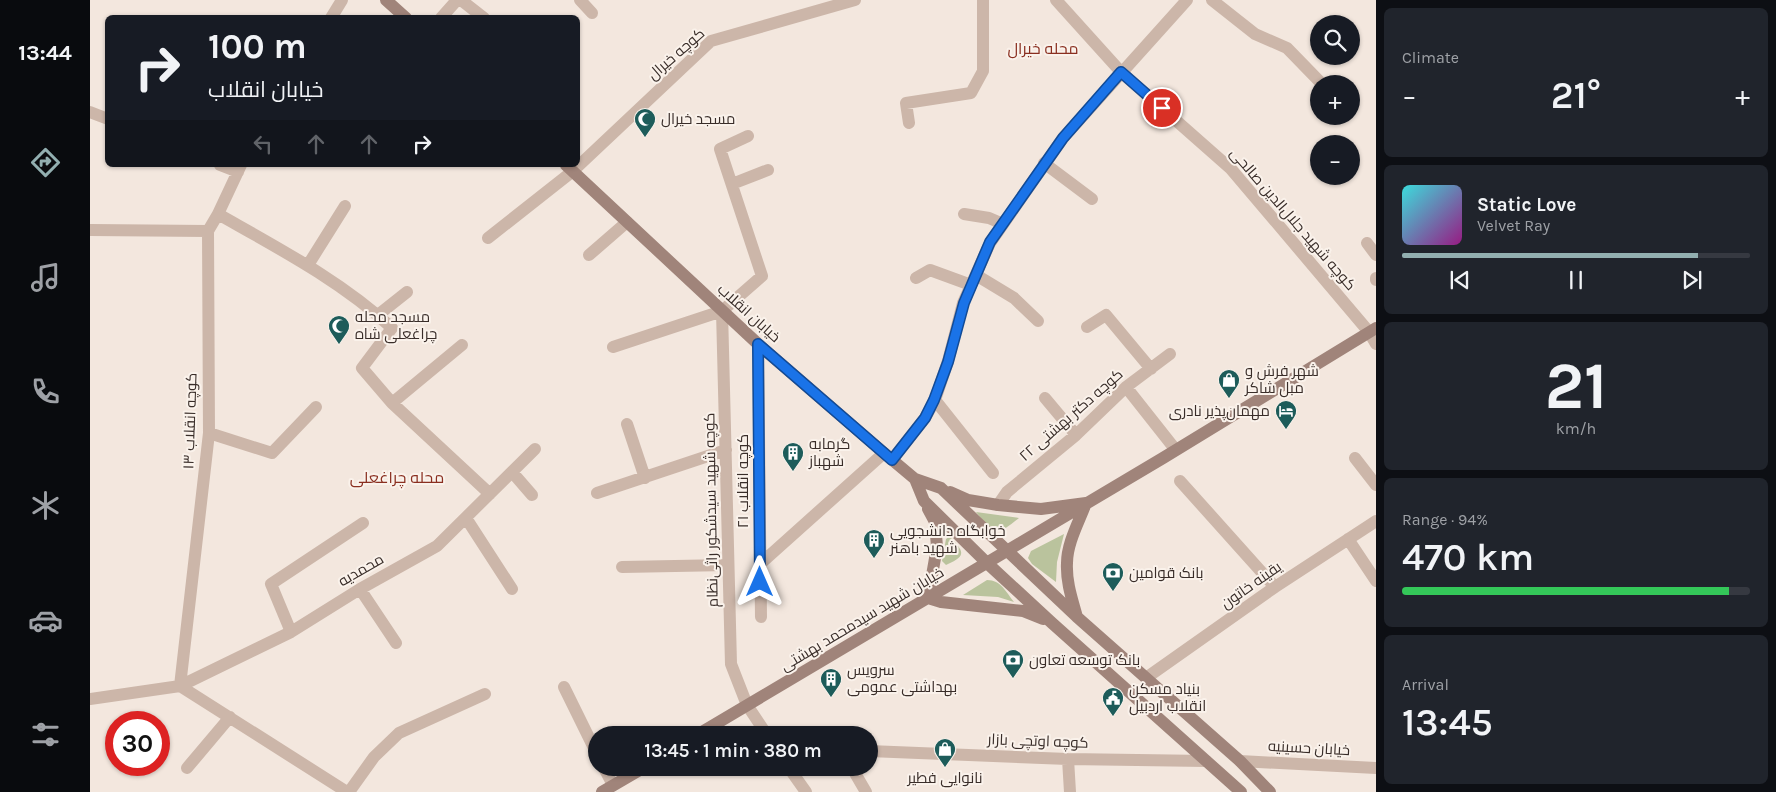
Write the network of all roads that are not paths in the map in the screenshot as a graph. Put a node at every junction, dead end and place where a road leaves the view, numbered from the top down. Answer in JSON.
{"nodes":[{"id":1,"x":342,"y":0,"type":"edge"},
{"id":2,"x":386,"y":0,"type":"edge"},
{"id":3,"x":457,"y":0,"type":"edge"},
{"id":4,"x":461,"y":0,"type":"edge"},
{"id":5,"x":580,"y":0,"type":"edge"},
{"id":6,"x":855,"y":0,"type":"edge"},
{"id":7,"x":983,"y":0,"type":"edge"},
{"id":8,"x":1056,"y":0,"type":"edge"},
{"id":9,"x":1187,"y":0,"type":"edge"},
{"id":10,"x":1212,"y":0,"type":"edge"},
{"id":11,"x":592,"y":13,"type":"dead end"},
{"id":12,"x":332,"y":15,"type":"edge"},
{"id":13,"x":403,"y":15,"type":"edge"},
{"id":14,"x":444,"y":15,"type":"edge"},
{"id":15,"x":480,"y":15,"type":"edge"},
{"id":16,"x":1121,"y":72,"type":"junction"},
{"id":17,"x":1313,"y":75,"type":"edge"},
{"id":18,"x":90,"y":112,"type":"edge"},
{"id":19,"x":105,"y":118,"type":"edge"},
{"id":20,"x":909,"y":123,"type":"dead end"},
{"id":21,"x":748,"y":136,"type":"dead end"},
{"id":22,"x":580,"y":158,"type":"edge"},
{"id":23,"x":1044,"y":163,"type":"junction"},
{"id":24,"x":569,"y":168,"type":"edge"},
{"id":25,"x":240,"y":169,"type":"edge"},
{"id":26,"x":768,"y":170,"type":"dead end"},
{"id":27,"x":732,"y":184,"type":"junction"},
{"id":28,"x":1092,"y":199,"type":"dead end"},
{"id":29,"x":345,"y":206,"type":"dead end"},
{"id":30,"x":218,"y":214,"type":"junction"},
{"id":31,"x":964,"y":214,"type":"dead end"},
{"id":32,"x":627,"y":222,"type":"junction"},
{"id":33,"x":1003,"y":224,"type":"junction"},
{"id":34,"x":90,"y":230,"type":"edge"},
{"id":35,"x":208,"y":231,"type":"junction"},
{"id":36,"x":488,"y":238,"type":"dead end"},
{"id":37,"x":1367,"y":243,"type":"dead end"},
{"id":38,"x":589,"y":255,"type":"dead end"},
{"id":39,"x":1376,"y":255,"type":"edge"},
{"id":40,"x":308,"y":266,"type":"junction"},
{"id":41,"x":916,"y":278,"type":"dead end"},
{"id":42,"x":974,"y":280,"type":"junction"},
{"id":43,"x":407,"y":292,"type":"dead end"},
{"id":44,"x":722,"y":311,"type":"junction"},
{"id":45,"x":378,"y":315,"type":"junction"},
{"id":46,"x":1038,"y":320,"type":"dead end"},
{"id":47,"x":1087,"y":327,"type":"dead end"},
{"id":48,"x":1374,"y":335,"type":"edge"},
{"id":49,"x":758,"y":344,"type":"junction"},
{"id":50,"x":462,"y":345,"type":"dead end"},
{"id":51,"x":613,"y":347,"type":"dead end"},
{"id":52,"x":1170,"y":354,"type":"dead end"},
{"id":53,"x":1151,"y":369,"type":"junction"},
{"id":54,"x":1126,"y":388,"type":"junction"},
{"id":55,"x":1045,"y":398,"type":"dead end"},
{"id":56,"x":934,"y":400,"type":"junction"},
{"id":57,"x":392,"y":402,"type":"junction"},
{"id":58,"x":316,"y":406,"type":"dead end"},
{"id":59,"x":627,"y":424,"type":"dead end"},
{"id":60,"x":209,"y":433,"type":"junction"},
{"id":61,"x":1076,"y":435,"type":"junction"},
{"id":62,"x":534,"y":449,"type":"dead end"},
{"id":63,"x":1176,"y":449,"type":"junction"},
{"id":64,"x":726,"y":450,"type":"junction"},
{"id":65,"x":888,"y":456,"type":"junction"},
{"id":66,"x":1355,"y":458,"type":"dead end"},
{"id":67,"x":512,"y":472,"type":"junction"},
{"id":68,"x":993,"y":473,"type":"dead end"},
{"id":69,"x":644,"y":478,"type":"junction"},
{"id":70,"x":915,"y":479,"type":"junction"},
{"id":71,"x":1180,"y":481,"type":"dead end"},
{"id":72,"x":1376,"y":485,"type":"edge"},
{"id":73,"x":941,"y":488,"type":"junction"},
{"id":74,"x":490,"y":494,"type":"junction"},
{"id":75,"x":596,"y":494,"type":"dead end"},
{"id":76,"x":532,"y":495,"type":"dead end"},
{"id":77,"x":924,"y":501,"type":"junction"},
{"id":78,"x":1086,"y":503,"type":"junction"},
{"id":79,"x":998,"y":505,"type":"junction"},
{"id":80,"x":466,"y":518,"type":"junction"},
{"id":81,"x":1376,"y":521,"type":"edge"},
{"id":82,"x":363,"y":523,"type":"dead end"},
{"id":83,"x":1348,"y":539,"type":"junction"},
{"id":84,"x":1006,"y":551,"type":"junction"},
{"id":85,"x":987,"y":563,"type":"junction"},
{"id":86,"x":760,"y":564,"type":"junction"},
{"id":87,"x":728,"y":565,"type":"junction"},
{"id":88,"x":622,"y":567,"type":"dead end"},
{"id":89,"x":1376,"y":581,"type":"edge"},
{"id":90,"x":1275,"y":587,"type":"junction"},
{"id":91,"x":360,"y":589,"type":"junction"},
{"id":92,"x":512,"y":589,"type":"dead end"},
{"id":93,"x":928,"y":598,"type":"junction"},
{"id":94,"x":761,"y":617,"type":"dead end"},
{"id":95,"x":1077,"y":618,"type":"junction"},
{"id":96,"x":1052,"y":623,"type":"junction"},
{"id":97,"x":291,"y":632,"type":"junction"},
{"id":98,"x":396,"y":643,"type":"dead end"},
{"id":99,"x":1146,"y":678,"type":"junction"},
{"id":100,"x":180,"y":686,"type":"junction"},
{"id":101,"x":564,"y":686,"type":"dead end"},
{"id":102,"x":485,"y":694,"type":"dead end"},
{"id":103,"x":90,"y":699,"type":"edge"},
{"id":104,"x":747,"y":705,"type":"junction"},
{"id":105,"x":230,"y":718,"type":"junction"},
{"id":106,"x":712,"y":726,"type":"edge"},
{"id":107,"x":761,"y":726,"type":"edge"},
{"id":108,"x":588,"y":736,"type":"edge"},
{"id":109,"x":878,"y":751,"type":"edge"},
{"id":110,"x":1068,"y":759,"type":"junction"},
{"id":111,"x":1206,"y":761,"type":"junction"},
{"id":112,"x":1240,"y":761,"type":"junction"},
{"id":113,"x":187,"y":768,"type":"dead end"},
{"id":114,"x":1376,"y":768,"type":"edge"},
{"id":115,"x":605,"y":776,"type":"edge"},
{"id":116,"x":629,"y":776,"type":"edge"},
{"id":117,"x":798,"y":776,"type":"edge"},
{"id":118,"x":857,"y":776,"type":"edge"},
{"id":119,"x":607,"y":789,"type":"edge"},
{"id":120,"x":348,"y":792,"type":"edge"},
{"id":121,"x":806,"y":792,"type":"edge"},
{"id":122,"x":866,"y":792,"type":"edge"},
{"id":123,"x":1070,"y":792,"type":"edge"},
{"id":124,"x":1241,"y":792,"type":"edge"},
{"id":125,"x":1270,"y":792,"type":"edge"}],
"edges":[{"from":1,"to":12,"type":"street"},
{"from":2,"to":13,"type":"main road"},
{"from":3,"to":14,"type":"street"},
{"from":4,"to":15,"type":"street"},
{"from":5,"to":11,"type":"street"},
{"from":6,"to":22,"type":"street","name":"کوچه خیرال"},
{"from":7,"to":20,"type":"street"},
{"from":8,"to":16,"type":"street","name":"کوچه شهید جلال‌الدین صالحی"},
{"from":9,"to":16,"type":"street"},
{"from":10,"to":17,"type":"street"},
{"from":16,"to":23,"type":"street"},
{"from":16,"to":48,"type":"street","name":"کوچه شهید جلال‌الدین صالحی"},
{"from":18,"to":19,"type":"street"},
{"from":21,"to":27,"type":"street"},
{"from":23,"to":28,"type":"street"},
{"from":23,"to":33,"type":"street"},
{"from":24,"to":32,"type":"main road","name":"خیابان انقلاب"},
{"from":24,"to":36,"type":"street","name":"کوچه خیرال"},
{"from":25,"to":30,"type":"street"},
{"from":26,"to":27,"type":"street"},
{"from":27,"to":44,"type":"street"},
{"from":29,"to":40,"type":"street"},
{"from":30,"to":35,"type":"street"},
{"from":30,"to":40,"type":"street"},
{"from":31,"to":33,"type":"street"},
{"from":32,"to":38,"type":"street"},
{"from":32,"to":44,"type":"main road","name":"خیابان انقلاب"},
{"from":33,"to":42,"type":"street"},
{"from":34,"to":35,"type":"street"},
{"from":35,"to":60,"type":"street","name":"کوچه انقلاب ۱۳"},
{"from":37,"to":39,"type":"street"},
{"from":40,"to":45,"type":"street"},
{"from":41,"to":42,"type":"street"},
{"from":42,"to":46,"type":"street"},
{"from":42,"to":56,"type":"street"},
{"from":43,"to":45,"type":"street"},
{"from":44,"to":49,"type":"main road","name":"خیابان انقلاب"},
{"from":44,"to":51,"type":"street"},
{"from":44,"to":64,"type":"street","name":"کوچه شهید سیدشکور راثی‌نظام"},
{"from":45,"to":57,"type":"street"},
{"from":47,"to":53,"type":"street"},
{"from":48,"to":63,"type":"main road","name":"خیابان شهید سیدمحمد بهشتی"},
{"from":49,"to":65,"type":"main road","name":"خیابان انقلاب"},
{"from":49,"to":86,"type":"street","name":"کوچه انقلاب ۲۱"},
{"from":50,"to":57,"type":"street"},
{"from":52,"to":53,"type":"street","name":"کوچه دکتر بهشتی ۲۲"},
{"from":53,"to":54,"type":"street","name":"کوچه دکتر بهشتی ۲۲"},
{"from":54,"to":61,"type":"street","name":"کوچه دکتر بهشتی ۲۲"},
{"from":54,"to":63,"type":"street"},
{"from":55,"to":61,"type":"street"},
{"from":56,"to":65,"type":"street"},
{"from":56,"to":68,"type":"street"},
{"from":57,"to":74,"type":"street"},
{"from":58,"to":60,"type":"street"},
{"from":59,"to":69,"type":"street"},
{"from":60,"to":100,"type":"street","name":"کوچه انقلاب ۱۳"},
{"from":61,"to":79,"type":"street","name":"کوچه دکتر بهشتی ۲۲"},
{"from":62,"to":67,"type":"street","name":"محمدیه"},
{"from":63,"to":78,"type":"main road","name":"خیابان شهید سیدمحمد بهشتی"},
{"from":64,"to":69,"type":"street"},
{"from":64,"to":87,"type":"street","name":"کوچه شهید سیدشکور راثی‌نظام"},
{"from":65,"to":70,"type":"main road","name":"خیابان انقلاب"},
{"from":65,"to":86,"type":"street"},
{"from":66,"to":72,"type":"street"},
{"from":67,"to":74,"type":"street","name":"محمدیه"},
{"from":67,"to":76,"type":"street"},
{"from":69,"to":75,"type":"street"},
{"from":70,"to":73,"type":"main road"},
{"from":70,"to":77,"type":"main road"},
{"from":71,"to":90,"type":"street"},
{"from":73,"to":79,"type":"main road"},
{"from":73,"to":84,"type":"main road"},
{"from":74,"to":80,"type":"street","name":"محمدیه"},
{"from":77,"to":85,"type":"main road"},
{"from":77,"to":93,"type":"main road"},
{"from":78,"to":79,"type":"main road"},
{"from":78,"to":84,"type":"main road","name":"خیابان شهید سیدمحمد بهشتی"},
{"from":78,"to":95,"type":"main road"},
{"from":80,"to":91,"type":"street","name":"محمدیه"},
{"from":80,"to":92,"type":"street"},
{"from":81,"to":83,"type":"street","name":"یقینه خاتون"},
{"from":82,"to":97,"type":"street"},
{"from":83,"to":89,"type":"street"},
{"from":83,"to":90,"type":"street","name":"یقینه خاتون"},
{"from":84,"to":85,"type":"main road","name":"خیابان شهید سیدمحمد بهشتی"},
{"from":84,"to":95,"type":"main road"},
{"from":85,"to":93,"type":"main road","name":"خیابان شهید سیدمحمد بهشتی"},
{"from":85,"to":96,"type":"main road"},
{"from":86,"to":94,"type":"street","name":"کوچه انقلاب ۲۱"},
{"from":87,"to":88,"type":"street"},
{"from":87,"to":104,"type":"street","name":"کوچه شهید سیدشکور راثی‌نظام"},
{"from":90,"to":99,"type":"street","name":"یقینه خاتون"},
{"from":91,"to":97,"type":"street","name":"محمدیه"},
{"from":91,"to":98,"type":"street"},
{"from":93,"to":96,"type":"main road"},
{"from":93,"to":104,"type":"main road","name":"خیابان شهید سیدمحمد بهشتی"},
{"from":95,"to":99,"type":"main road"},
{"from":96,"to":111,"type":"main road"},
{"from":97,"to":100,"type":"street","name":"محمدیه"},
{"from":99,"to":112,"type":"main road"},
{"from":100,"to":103,"type":"street","name":"محمدیه"},
{"from":100,"to":105,"type":"street"},
{"from":101,"to":108,"type":"street"},
{"from":102,"to":120,"type":"street"},
{"from":104,"to":106,"type":"main road","name":"خیابان شهید سیدمحمد بهشتی"},
{"from":104,"to":107,"type":"street","name":"کوچه شهید سیدشکور راثی‌نظام"},
{"from":105,"to":113,"type":"street"},
{"from":105,"to":120,"type":"street"},
{"from":109,"to":110,"type":"street","name":"کوچه اوتچی بازار"},
{"from":110,"to":111,"type":"street","name":"کوچه اوتچی بازار"},
{"from":110,"to":123,"type":"street"},
{"from":111,"to":124,"type":"main road"},
{"from":112,"to":114,"type":"street","name":"خیابان حسینیه"},
{"from":112,"to":125,"type":"main road"},
{"from":115,"to":119,"type":"street"},
{"from":116,"to":119,"type":"main road"},
{"from":117,"to":121,"type":"street"},
{"from":118,"to":122,"type":"street"}]}
